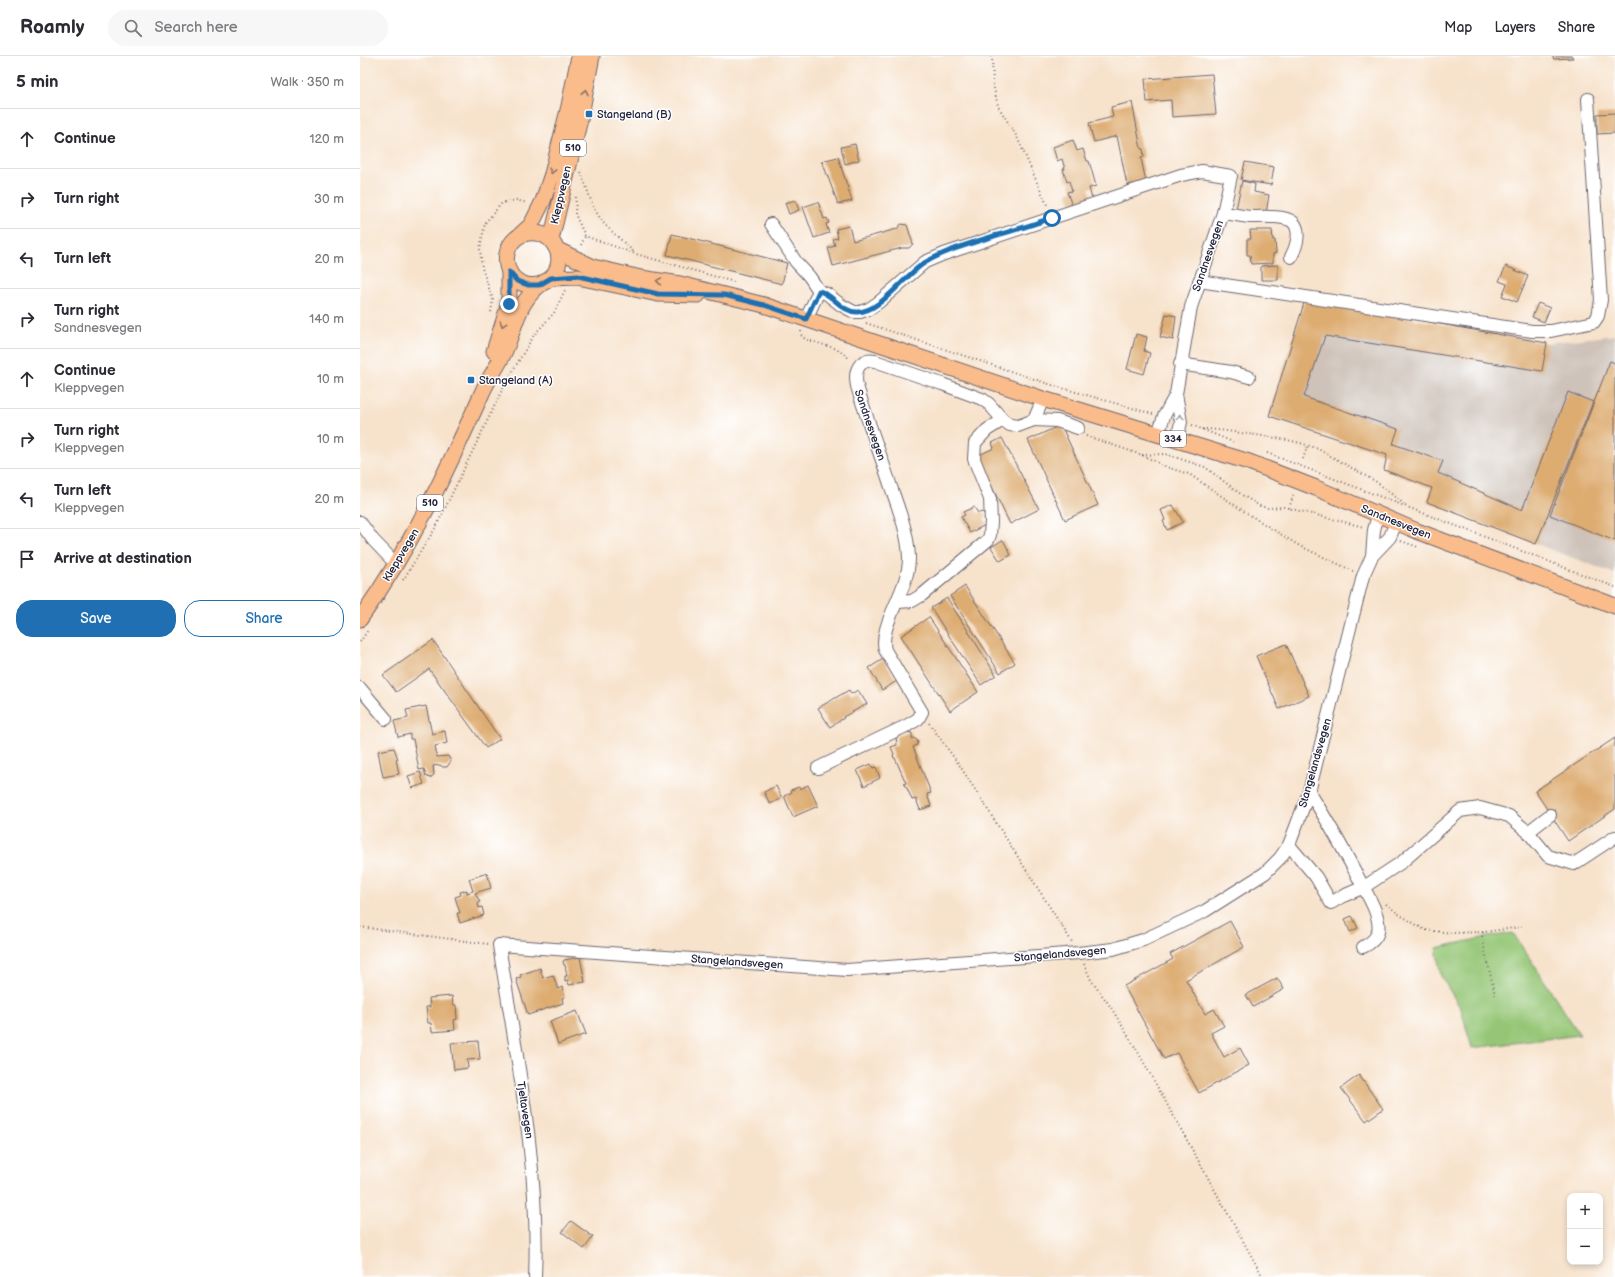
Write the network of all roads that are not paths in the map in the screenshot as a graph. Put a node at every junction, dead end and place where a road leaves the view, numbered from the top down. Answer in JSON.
{"nodes":[{"id":1,"x":579,"y":56,"type":"edge"},
{"id":2,"x":592,"y":56,"type":"edge"},
{"id":3,"x":1588,"y":99,"type":"dead end"},
{"id":4,"x":1223,"y":213,"type":"junction"},
{"id":5,"x":770,"y":224,"type":"dead end"},
{"id":6,"x":519,"y":236,"type":"junction"},
{"id":7,"x":554,"y":245,"type":"junction"},
{"id":8,"x":1291,"y":257,"type":"dead end"},
{"id":9,"x":509,"y":272,"type":"junction"},
{"id":10,"x":545,"y":281,"type":"junction"},
{"id":11,"x":1199,"y":281,"type":"junction"},
{"id":12,"x":819,"y":291,"type":"junction"},
{"id":13,"x":724,"y":295,"type":"junction"},
{"id":14,"x":806,"y":319,"type":"junction"},
{"id":15,"x":1180,"y":364,"type":"junction"},
{"id":16,"x":1250,"y":377,"type":"dead end"},
{"id":17,"x":487,"y":380,"type":"junction"},
{"id":18,"x":1176,"y":394,"type":"junction"},
{"id":19,"x":1043,"y":399,"type":"junction"},
{"id":20,"x":1003,"y":420,"type":"junction"},
{"id":21,"x":1034,"y":420,"type":"junction"},
{"id":22,"x":1078,"y":428,"type":"road end"},
{"id":23,"x":1158,"y":434,"type":"junction"},
{"id":24,"x":1177,"y":440,"type":"junction"},
{"id":25,"x":1378,"y":514,"type":"junction"},
{"id":26,"x":360,"y":522,"type":"edge"},
{"id":27,"x":1396,"y":522,"type":"junction"},
{"id":28,"x":1372,"y":556,"type":"junction"},
{"id":29,"x":396,"y":564,"type":"junction"},
{"id":30,"x":898,"y":602,"type":"junction"},
{"id":31,"x":1615,"y":606,"type":"edge"},
{"id":32,"x":365,"y":624,"type":"edge"},
{"id":33,"x":360,"y":688,"type":"edge"},
{"id":34,"x":386,"y":719,"type":"dead end"},
{"id":35,"x":818,"y":768,"type":"dead end"},
{"id":36,"x":1309,"y":792,"type":"junction"},
{"id":37,"x":1550,"y":815,"type":"dead end"},
{"id":38,"x":1528,"y":832,"type":"junction"},
{"id":39,"x":1615,"y":837,"type":"edge"},
{"id":40,"x":1290,"y":845,"type":"junction"},
{"id":41,"x":1364,"y":887,"type":"junction"},
{"id":42,"x":499,"y":945,"type":"joint"},
{"id":43,"x":1363,"y":947,"type":"dead end"},
{"id":44,"x":535,"y":1277,"type":"edge"}],
"edges":[{"from":1,"to":6,"type":"main road","name":"Kleppvegen","number":"510","one_way":true},
{"from":7,"to":2,"type":"main road","name":"Kleppvegen","number":"510","one_way":true},
{"from":3,"to":11,"type":"street"},
{"from":4,"to":8,"type":"street","name":"Sandnesvegen"},
{"from":4,"to":11,"type":"street","name":"Sandnesvegen"},
{"from":4,"to":12,"type":"street","name":"Sandnesvegen"},
{"from":5,"to":12,"type":"street"},
{"from":6,"to":7,"type":"main road","name":"Kleppvegen"},
{"from":6,"to":9,"type":"main road","name":"Kleppvegen","number":"510"},
{"from":7,"to":10,"type":"main road","name":"Kleppvegen","number":"510"},
{"from":13,"to":7,"type":"main road","name":"Sandnesvegen","number":"334","one_way":true},
{"from":9,"to":10,"type":"main road"},
{"from":9,"to":17,"type":"main road","name":"Kleppvegen","number":"510","one_way":true},
{"from":10,"to":13,"type":"main road","name":"Sandnesvegen","number":"334"},
{"from":10,"to":17,"type":"main road","name":"Kleppvegen","number":"510"},
{"from":11,"to":15,"type":"street","name":"Sandnesvegen"},
{"from":12,"to":14,"type":"street"},
{"from":13,"to":14,"type":"main road","name":"Sandnesvegen","number":"334"},
{"from":14,"to":19,"type":"main road","name":"Sandnesvegen","number":"334"},
{"from":15,"to":16,"type":"street"},
{"from":15,"to":18,"type":"street","name":"Sandnesvegen"},
{"from":17,"to":29,"type":"main road","name":"Kleppvegen","number":"510"},
{"from":18,"to":23,"type":"street","name":"Sandnesvegen"},
{"from":24,"to":18,"type":"street","name":"Sandnesvegen","one_way":true},
{"from":19,"to":21,"type":"street"},
{"from":19,"to":23,"type":"main road","name":"Sandnesvegen","number":"334"},
{"from":20,"to":21,"type":"street"},
{"from":20,"to":30,"type":"street"},
{"from":20,"to":30,"type":"street","name":"Sandnesvegen"},
{"from":21,"to":22,"type":"street"},
{"from":23,"to":24,"type":"main road","name":"Sandnesvegen","number":"334"},
{"from":24,"to":25,"type":"main road","name":"Sandnesvegen","number":"334"},
{"from":25,"to":27,"type":"main road","name":"Sandnesvegen","number":"334"},
{"from":25,"to":28,"type":"street","name":"Stangelandsvegen"},
{"from":26,"to":29,"type":"street"},
{"from":27,"to":28,"type":"street","name":"Stangelandsvegen"},
{"from":27,"to":31,"type":"main road","name":"Sandnesvegen","number":"334"},
{"from":28,"to":36,"type":"street","name":"Stangelandsvegen"},
{"from":29,"to":32,"type":"main road","name":"Kleppvegen","number":"510"},
{"from":30,"to":35,"type":"street","name":"Sandnesvegen"},
{"from":33,"to":34,"type":"street"},
{"from":36,"to":40,"type":"street","name":"Stangelandsvegen"},
{"from":36,"to":41,"type":"street"},
{"from":37,"to":38,"type":"street"},
{"from":38,"to":39,"type":"street"},
{"from":38,"to":41,"type":"street"},
{"from":40,"to":41,"type":"street"},
{"from":40,"to":42,"type":"street","name":"Stangelandsvegen"},
{"from":41,"to":43,"type":"street"},
{"from":42,"to":44,"type":"street","name":"Tjeltavegen"}]}
